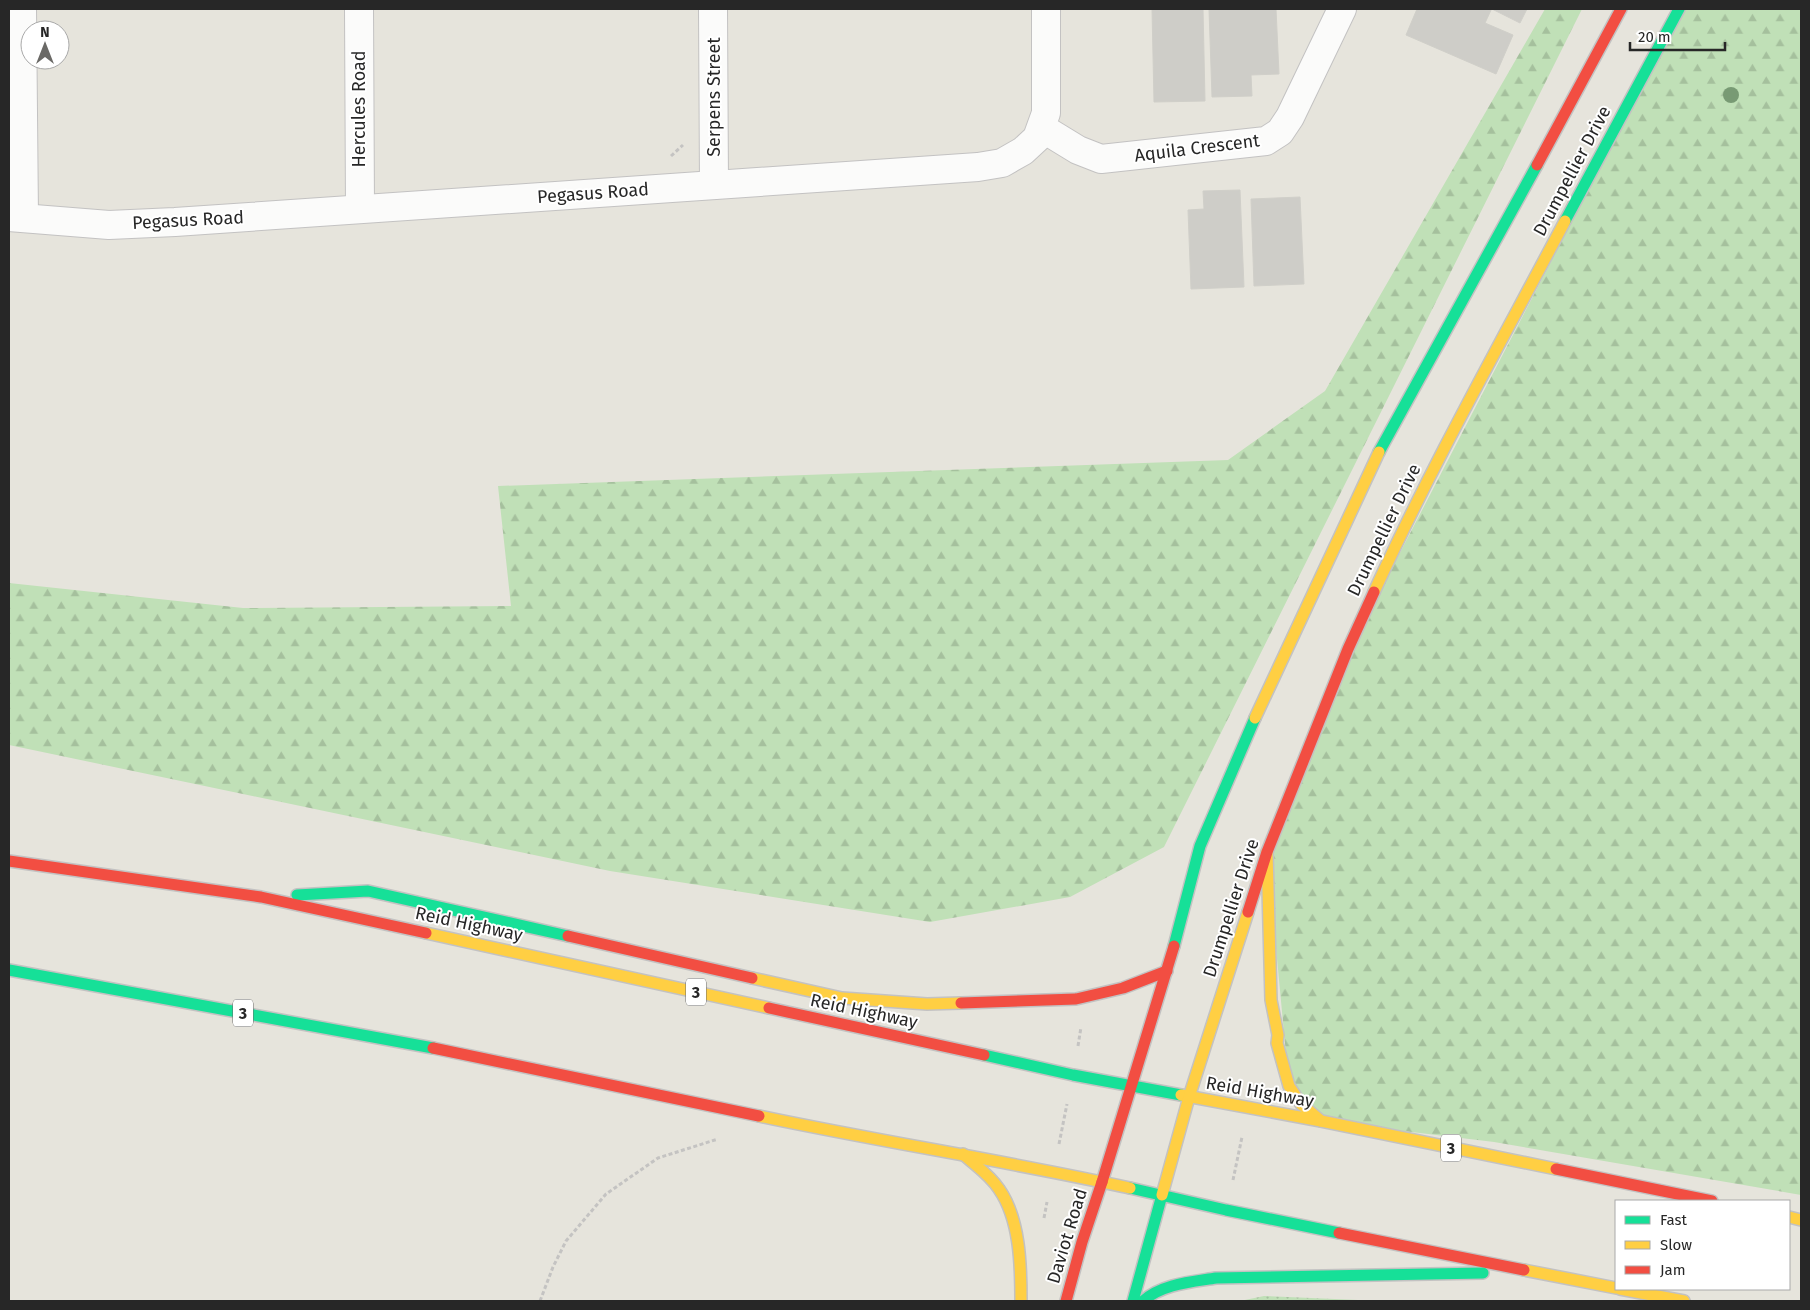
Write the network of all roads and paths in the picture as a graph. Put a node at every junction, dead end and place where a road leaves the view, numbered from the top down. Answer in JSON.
{"nodes":[{"id":1,"x":22,"y":9,"type":"edge"},
{"id":2,"x":359,"y":9,"type":"edge"},
{"id":3,"x":714,"y":9,"type":"edge"},
{"id":4,"x":1046,"y":9,"type":"edge"},
{"id":5,"x":1342,"y":9,"type":"edge"},
{"id":6,"x":1621,"y":9,"type":"edge"},
{"id":7,"x":1679,"y":9,"type":"edge"},
{"id":8,"x":1042,"y":128,"type":"junction"},
{"id":9,"x":714,"y":185,"type":"junction"},
{"id":10,"x":360,"y":209,"type":"junction"},
{"id":11,"x":16,"y":217,"type":"edge"},
{"id":12,"x":1267,"y":852,"type":"junction"},
{"id":13,"x":9,"y":861,"type":"edge"},
{"id":14,"x":261,"y":896,"type":"junction"},
{"id":15,"x":9,"y":970,"type":"edge"},
{"id":16,"x":1167,"y":971,"type":"junction"},
{"id":17,"x":1131,"y":1086,"type":"junction"},
{"id":18,"x":1189,"y":1097,"type":"junction"},
{"id":19,"x":1321,"y":1121,"type":"junction"},
{"id":20,"x":719,"y":1138,"type":"dead end"},
{"id":21,"x":963,"y":1154,"type":"junction"},
{"id":22,"x":1102,"y":1182,"type":"junction"},
{"id":23,"x":1162,"y":1196,"type":"junction"},
{"id":24,"x":1707,"y":1200,"type":"edge"},
{"id":25,"x":1538,"y":1272,"type":"junction"},
{"id":26,"x":1615,"y":1288,"type":"edge"},
{"id":27,"x":1625,"y":1290,"type":"edge"},
{"id":28,"x":540,"y":1301,"type":"edge"},
{"id":29,"x":1021,"y":1301,"type":"edge"},
{"id":30,"x":1066,"y":1301,"type":"edge"},
{"id":31,"x":1133,"y":1301,"type":"edge"},
{"id":32,"x":1143,"y":1301,"type":"edge"},
{"id":33,"x":1684,"y":1301,"type":"edge"}],
"edges":[{"from":1,"to":11,"type":"street"},
{"from":2,"to":10,"type":"street","name":"Hercules Road"},
{"from":3,"to":9,"type":"street","name":"Serpens Street"},
{"from":4,"to":8,"type":"street","name":"Pegasus Road"},
{"from":5,"to":8,"type":"street","name":"Aquila Crescent"},
{"from":6,"to":16,"type":"main road","name":"Drumpellier Drive"},
{"from":7,"to":12,"type":"main road","name":"Drumpellier Drive"},
{"from":8,"to":9,"type":"street","name":"Pegasus Road"},
{"from":9,"to":10,"type":"street","name":"Pegasus Road"},
{"from":10,"to":11,"type":"street","name":"Pegasus Road"},
{"from":12,"to":18,"type":"main road","name":"Drumpellier Drive"},
{"from":12,"to":19,"type":"main road"},
{"from":13,"to":14,"type":"main road","name":"Reid Highway","number":"3"},
{"from":14,"to":16,"type":"main road"},
{"from":14,"to":17,"type":"main road","name":"Reid Highway","number":"3"},
{"from":15,"to":21,"type":"main road","number":"3"},
{"from":16,"to":17,"type":"main road","name":"Drumpellier Drive"},
{"from":17,"to":18,"type":"main road","name":"Reid Highway","number":"3"},
{"from":17,"to":22,"type":"main road","name":"Daviot Road"},
{"from":18,"to":19,"type":"main road","name":"Reid Highway","number":"3"},
{"from":18,"to":23,"type":"main road","name":"Drumpellier Drive"},
{"from":19,"to":24,"type":"main road","name":"Reid Highway","number":"3"},
{"from":20,"to":28,"type":"path"},
{"from":21,"to":22,"type":"main road","number":"3"},
{"from":21,"to":29,"type":"main road"},
{"from":22,"to":23,"type":"main road","number":"3"},
{"from":22,"to":30,"type":"main road","name":"Daviot Road"},
{"from":23,"to":25,"type":"main road","number":"3"},
{"from":23,"to":31,"type":"main road"},
{"from":25,"to":26,"type":"main road","number":"3"},
{"from":25,"to":32,"type":"main road"},
{"from":27,"to":33,"type":"main road"}]}
